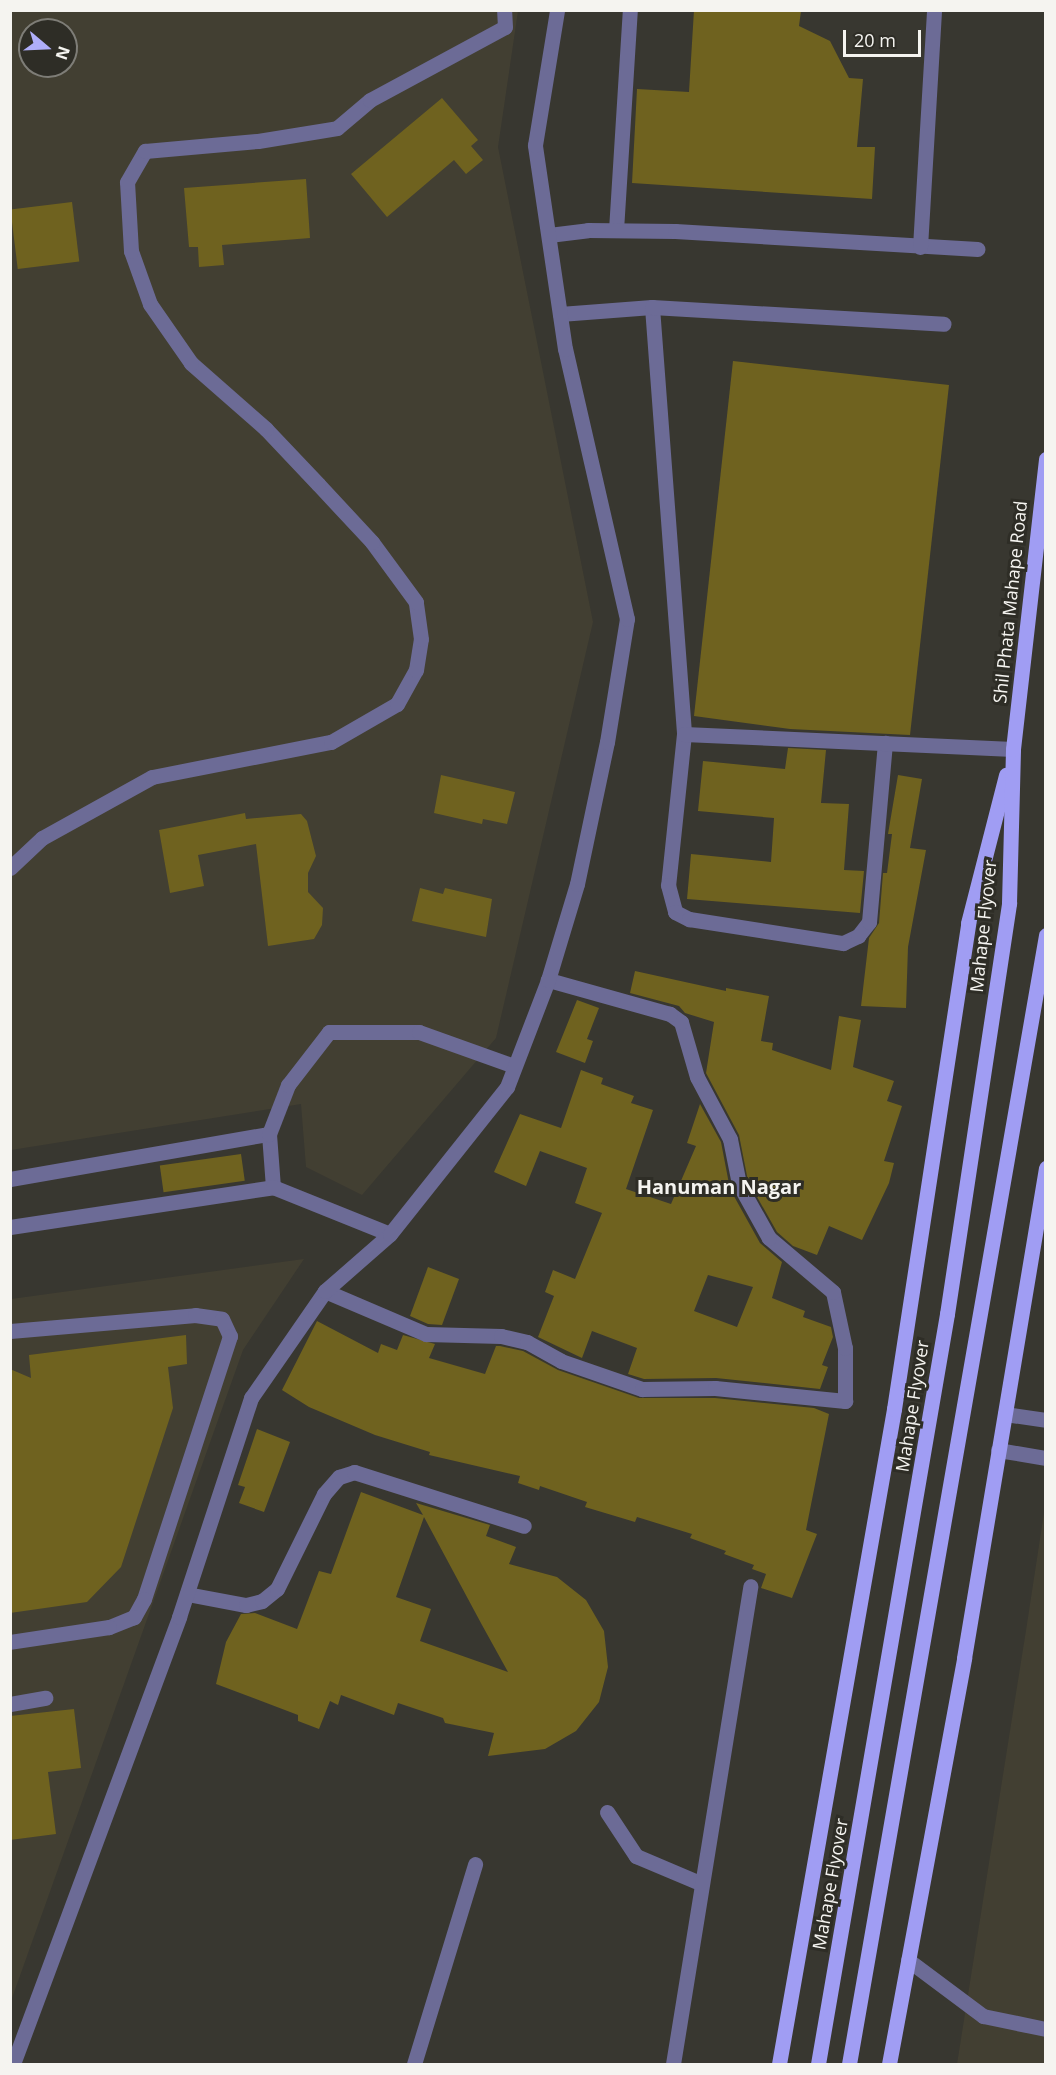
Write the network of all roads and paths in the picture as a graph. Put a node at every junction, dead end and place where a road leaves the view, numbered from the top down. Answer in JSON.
{"nodes":[{"id":1,"x":504,"y":10,"type":"edge"},
{"id":2,"x":557,"y":10,"type":"edge"},
{"id":3,"x":630,"y":10,"type":"edge"},
{"id":4,"x":934,"y":10,"type":"edge"},
{"id":5,"x":616,"y":230,"type":"junction"},
{"id":6,"x":549,"y":235,"type":"junction"},
{"id":7,"x":920,"y":247,"type":"junction"},
{"id":8,"x":977,"y":249,"type":"dead end"},
{"id":9,"x":652,"y":307,"type":"junction"},
{"id":10,"x":560,"y":314,"type":"junction"},
{"id":11,"x":944,"y":324,"type":"dead end"},
{"id":12,"x":1046,"y":459,"type":"edge"},
{"id":13,"x":684,"y":734,"type":"junction"},
{"id":14,"x":885,"y":743,"type":"junction"},
{"id":15,"x":1013,"y":749,"type":"junction"},
{"id":16,"x":10,"y":868,"type":"edge"},
{"id":17,"x":1046,"y":935,"type":"edge"},
{"id":18,"x":548,"y":980,"type":"junction"},
{"id":19,"x":514,"y":1066,"type":"junction"},
{"id":20,"x":269,"y":1134,"type":"junction"},
{"id":21,"x":1046,"y":1168,"type":"edge"},
{"id":22,"x":10,"y":1179,"type":"edge"},
{"id":23,"x":273,"y":1187,"type":"junction"},
{"id":24,"x":10,"y":1227,"type":"edge"},
{"id":25,"x":1040,"y":1228,"type":"edge"},
{"id":26,"x":390,"y":1234,"type":"junction"},
{"id":27,"x":325,"y":1291,"type":"junction"},
{"id":28,"x":10,"y":1331,"type":"edge"},
{"id":29,"x":1005,"y":1414,"type":"junction"},
{"id":30,"x":1046,"y":1420,"type":"edge"},
{"id":31,"x":998,"y":1450,"type":"junction"},
{"id":32,"x":1046,"y":1458,"type":"edge"},
{"id":33,"x":525,"y":1526,"type":"dead end"},
{"id":34,"x":750,"y":1586,"type":"dead end"},
{"id":35,"x":187,"y":1594,"type":"junction"},
{"id":36,"x":10,"y":1642,"type":"edge"},
{"id":37,"x":45,"y":1698,"type":"dead end"},
{"id":38,"x":10,"y":1704,"type":"edge"},
{"id":39,"x":607,"y":1812,"type":"dead end"},
{"id":40,"x":475,"y":1864,"type":"dead end"},
{"id":41,"x":700,"y":1883,"type":"junction"},
{"id":42,"x":908,"y":1960,"type":"junction"},
{"id":43,"x":1046,"y":2029,"type":"edge"},
{"id":44,"x":13,"y":2064,"type":"edge"},
{"id":45,"x":414,"y":2064,"type":"edge"},
{"id":46,"x":673,"y":2064,"type":"edge"},
{"id":47,"x":779,"y":2064,"type":"edge"},
{"id":48,"x":818,"y":2064,"type":"edge"},
{"id":49,"x":849,"y":2064,"type":"edge"},
{"id":50,"x":889,"y":2064,"type":"edge"}],
"edges":[{"from":1,"to":16,"type":"street"},
{"from":2,"to":6,"type":"street"},
{"from":3,"to":5,"type":"street"},
{"from":4,"to":7,"type":"street"},
{"from":5,"to":6,"type":"street"},
{"from":5,"to":7,"type":"street"},
{"from":6,"to":10,"type":"street"},
{"from":7,"to":8,"type":"street"},
{"from":9,"to":10,"type":"street"},
{"from":9,"to":11,"type":"street"},
{"from":9,"to":13,"type":"street"},
{"from":10,"to":18,"type":"street"},
{"from":12,"to":15,"type":"main road","name":"Shil Phata Mahape Road"},
{"from":13,"to":14,"type":"street"},
{"from":13,"to":14,"type":"street"},
{"from":14,"to":15,"type":"street"},
{"from":15,"to":47,"type":"main road"},
{"from":15,"to":48,"type":"main road","name":"Mahape Flyover"},
{"from":17,"to":49,"type":"main road"},
{"from":18,"to":19,"type":"street"},
{"from":18,"to":27,"type":"street"},
{"from":19,"to":20,"type":"street"},
{"from":19,"to":26,"type":"street"},
{"from":20,"to":22,"type":"street"},
{"from":20,"to":23,"type":"street"},
{"from":21,"to":25,"type":"main road"},
{"from":23,"to":24,"type":"street"},
{"from":23,"to":26,"type":"street"},
{"from":25,"to":29,"type":"main road"},
{"from":26,"to":27,"type":"street"},
{"from":27,"to":35,"type":"street"},
{"from":28,"to":36,"type":"street"},
{"from":29,"to":30,"type":"street"},
{"from":29,"to":31,"type":"main road"},
{"from":31,"to":32,"type":"street"},
{"from":31,"to":42,"type":"main road"},
{"from":33,"to":35,"type":"street"},
{"from":34,"to":41,"type":"street"},
{"from":35,"to":44,"type":"street"},
{"from":37,"to":38,"type":"street"},
{"from":39,"to":41,"type":"street"},
{"from":40,"to":45,"type":"street"},
{"from":41,"to":46,"type":"street"},
{"from":42,"to":43,"type":"street"},
{"from":42,"to":50,"type":"main road"}]}
